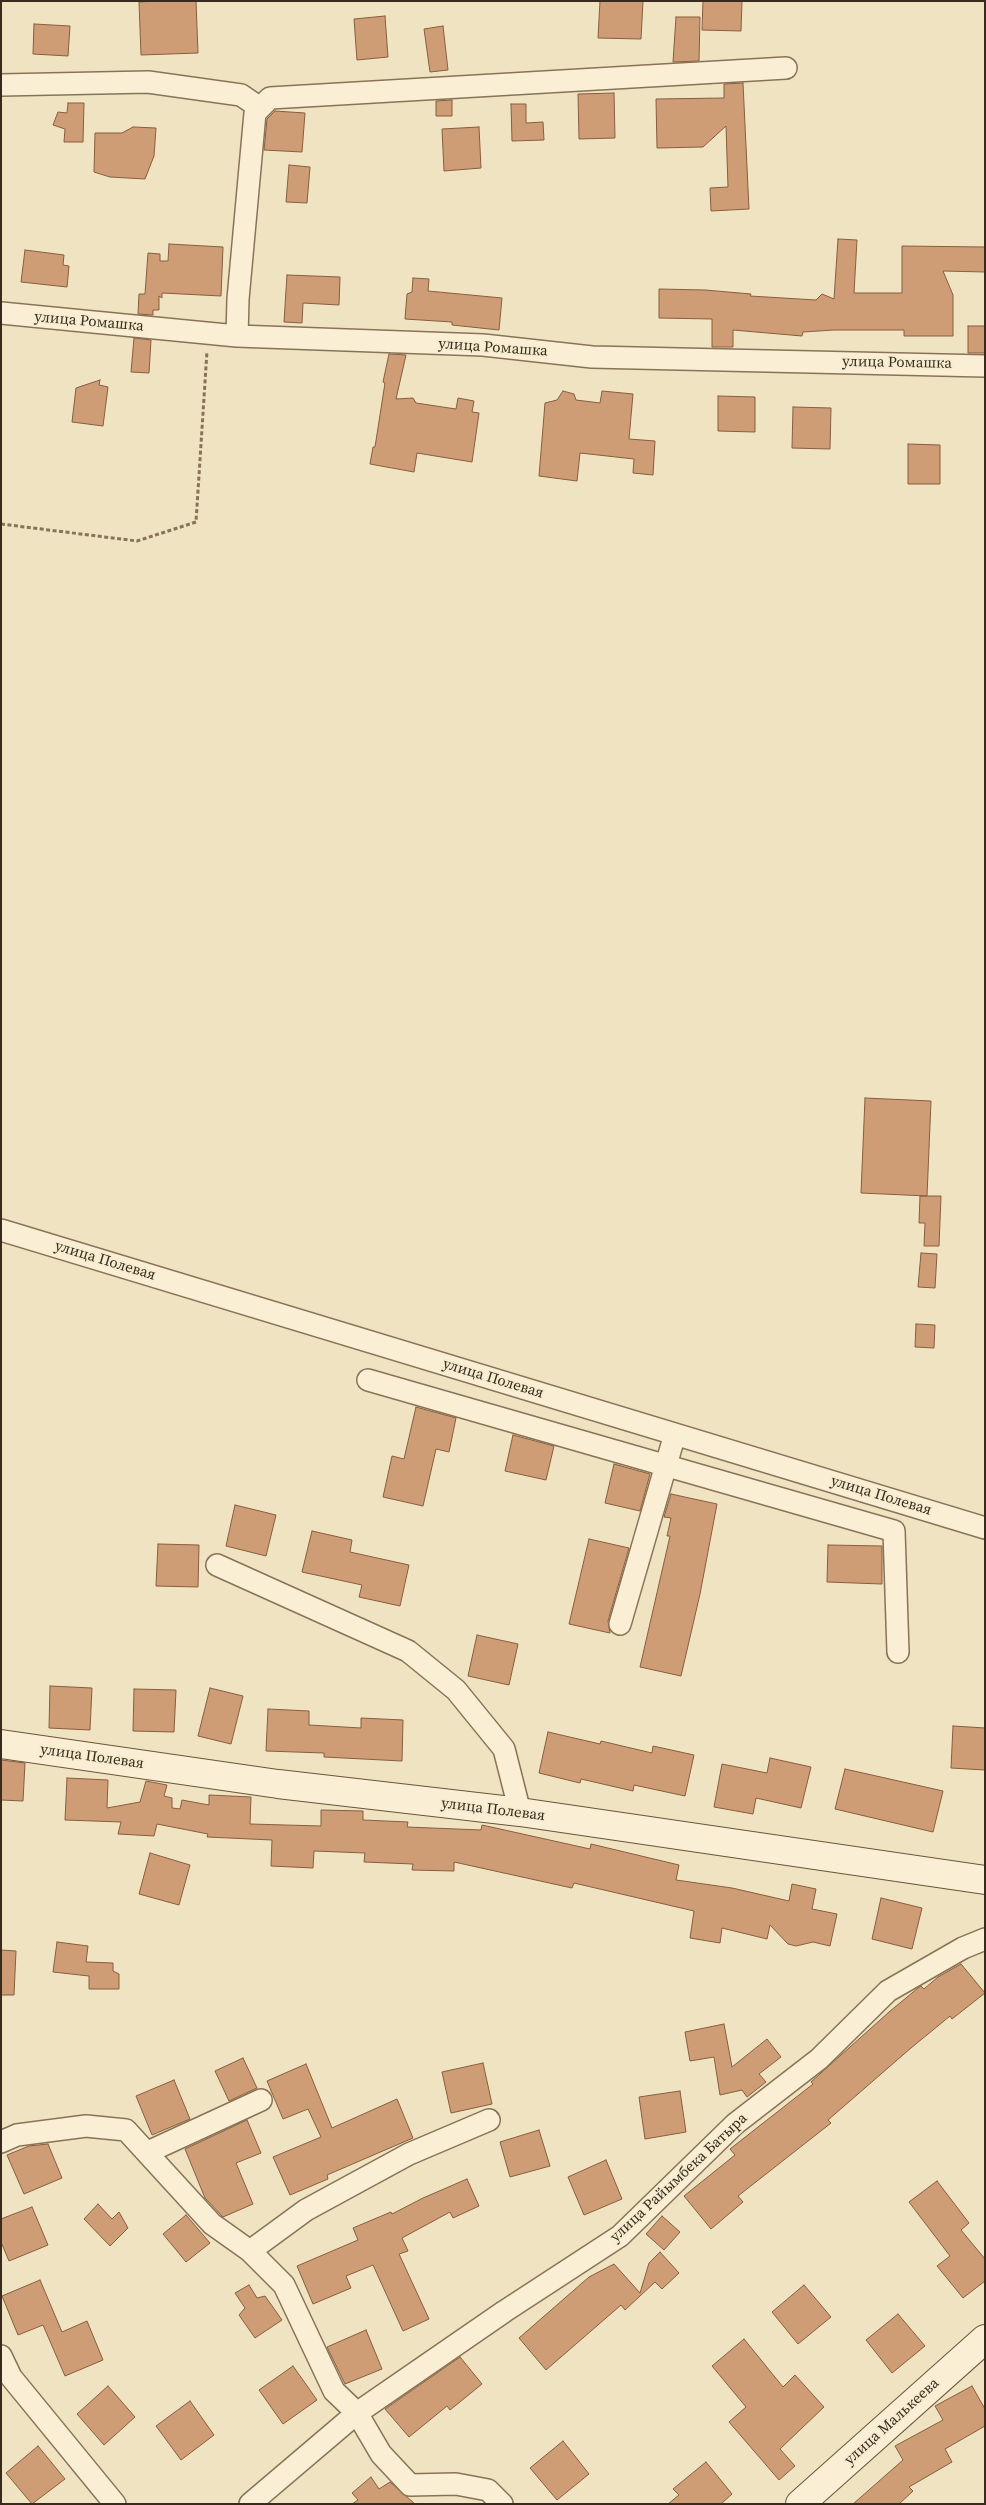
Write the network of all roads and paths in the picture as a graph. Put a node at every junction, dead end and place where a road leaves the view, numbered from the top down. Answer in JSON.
{"nodes":[{"id":1,"x":786,"y":68,"type":"dead end"},
{"id":2,"x":1,"y":85,"type":"edge"},
{"id":3,"x":260,"y":108,"type":"junction"},
{"id":4,"x":1,"y":313,"type":"edge"},
{"id":5,"x":208,"y":333,"type":"junction"},
{"id":6,"x":237,"y":336,"type":"junction"},
{"id":7,"x":985,"y":366,"type":"edge"},
{"id":8,"x":1,"y":524,"type":"edge"},
{"id":9,"x":1,"y":1230,"type":"edge"},
{"id":10,"x":368,"y":1380,"type":"dead end"},
{"id":11,"x":675,"y":1434,"type":"junction"},
{"id":12,"x":666,"y":1466,"type":"junction"},
{"id":13,"x":985,"y":1528,"type":"edge"},
{"id":14,"x":217,"y":1565,"type":"dead end"},
{"id":15,"x":620,"y":1624,"type":"dead end"},
{"id":16,"x":898,"y":1652,"type":"dead end"},
{"id":17,"x":1,"y":1744,"type":"edge"},
{"id":18,"x":520,"y":1812,"type":"junction"},
{"id":19,"x":985,"y":1880,"type":"edge"},
{"id":20,"x":985,"y":1939,"type":"edge"},
{"id":21,"x":260,"y":2100,"type":"dead end"},
{"id":22,"x":489,"y":2120,"type":"dead end"},
{"id":23,"x":1,"y":2142,"type":"edge"},
{"id":24,"x":148,"y":2152,"type":"junction"},
{"id":25,"x":250,"y":2251,"type":"junction"},
{"id":26,"x":985,"y":2339,"type":"edge"},
{"id":27,"x":1,"y":2356,"type":"edge"},
{"id":28,"x":6,"y":2380,"type":"edge"},
{"id":29,"x":357,"y":2413,"type":"junction"},
{"id":30,"x":116,"y":2504,"type":"edge"},
{"id":31,"x":250,"y":2504,"type":"edge"},
{"id":32,"x":502,"y":2504,"type":"edge"},
{"id":33,"x":800,"y":2504,"type":"edge"}],
"edges":[{"from":1,"to":3,"type":"street"},
{"from":2,"to":3,"type":"street"},
{"from":3,"to":6,"type":"street"},
{"from":4,"to":5,"type":"street","name":"улица Ромашка"},
{"from":5,"to":6,"type":"street","name":"улица Ромашка"},
{"from":5,"to":8,"type":"path"},
{"from":6,"to":7,"type":"street","name":"улица Ромашка"},
{"from":9,"to":11,"type":"street","name":"улица Полевая"},
{"from":10,"to":12,"type":"street"},
{"from":11,"to":12,"type":"street"},
{"from":11,"to":13,"type":"street","name":"улица Полевая"},
{"from":12,"to":15,"type":"street"},
{"from":12,"to":16,"type":"street"},
{"from":14,"to":18,"type":"street"},
{"from":17,"to":18,"type":"street","name":"улица Полевая"},
{"from":18,"to":19,"type":"street","name":"улица Полевая"},
{"from":20,"to":29,"type":"street","name":"улица Райымбека Батыра"},
{"from":21,"to":24,"type":"street"},
{"from":22,"to":25,"type":"street"},
{"from":23,"to":24,"type":"street"},
{"from":24,"to":25,"type":"street"},
{"from":25,"to":29,"type":"street"},
{"from":26,"to":33,"type":"street","name":"улица Малькеева"},
{"from":27,"to":28,"type":"street"},
{"from":28,"to":30,"type":"street"},
{"from":29,"to":31,"type":"street","name":"улица Райымбека Батыра"},
{"from":29,"to":32,"type":"street"}]}
